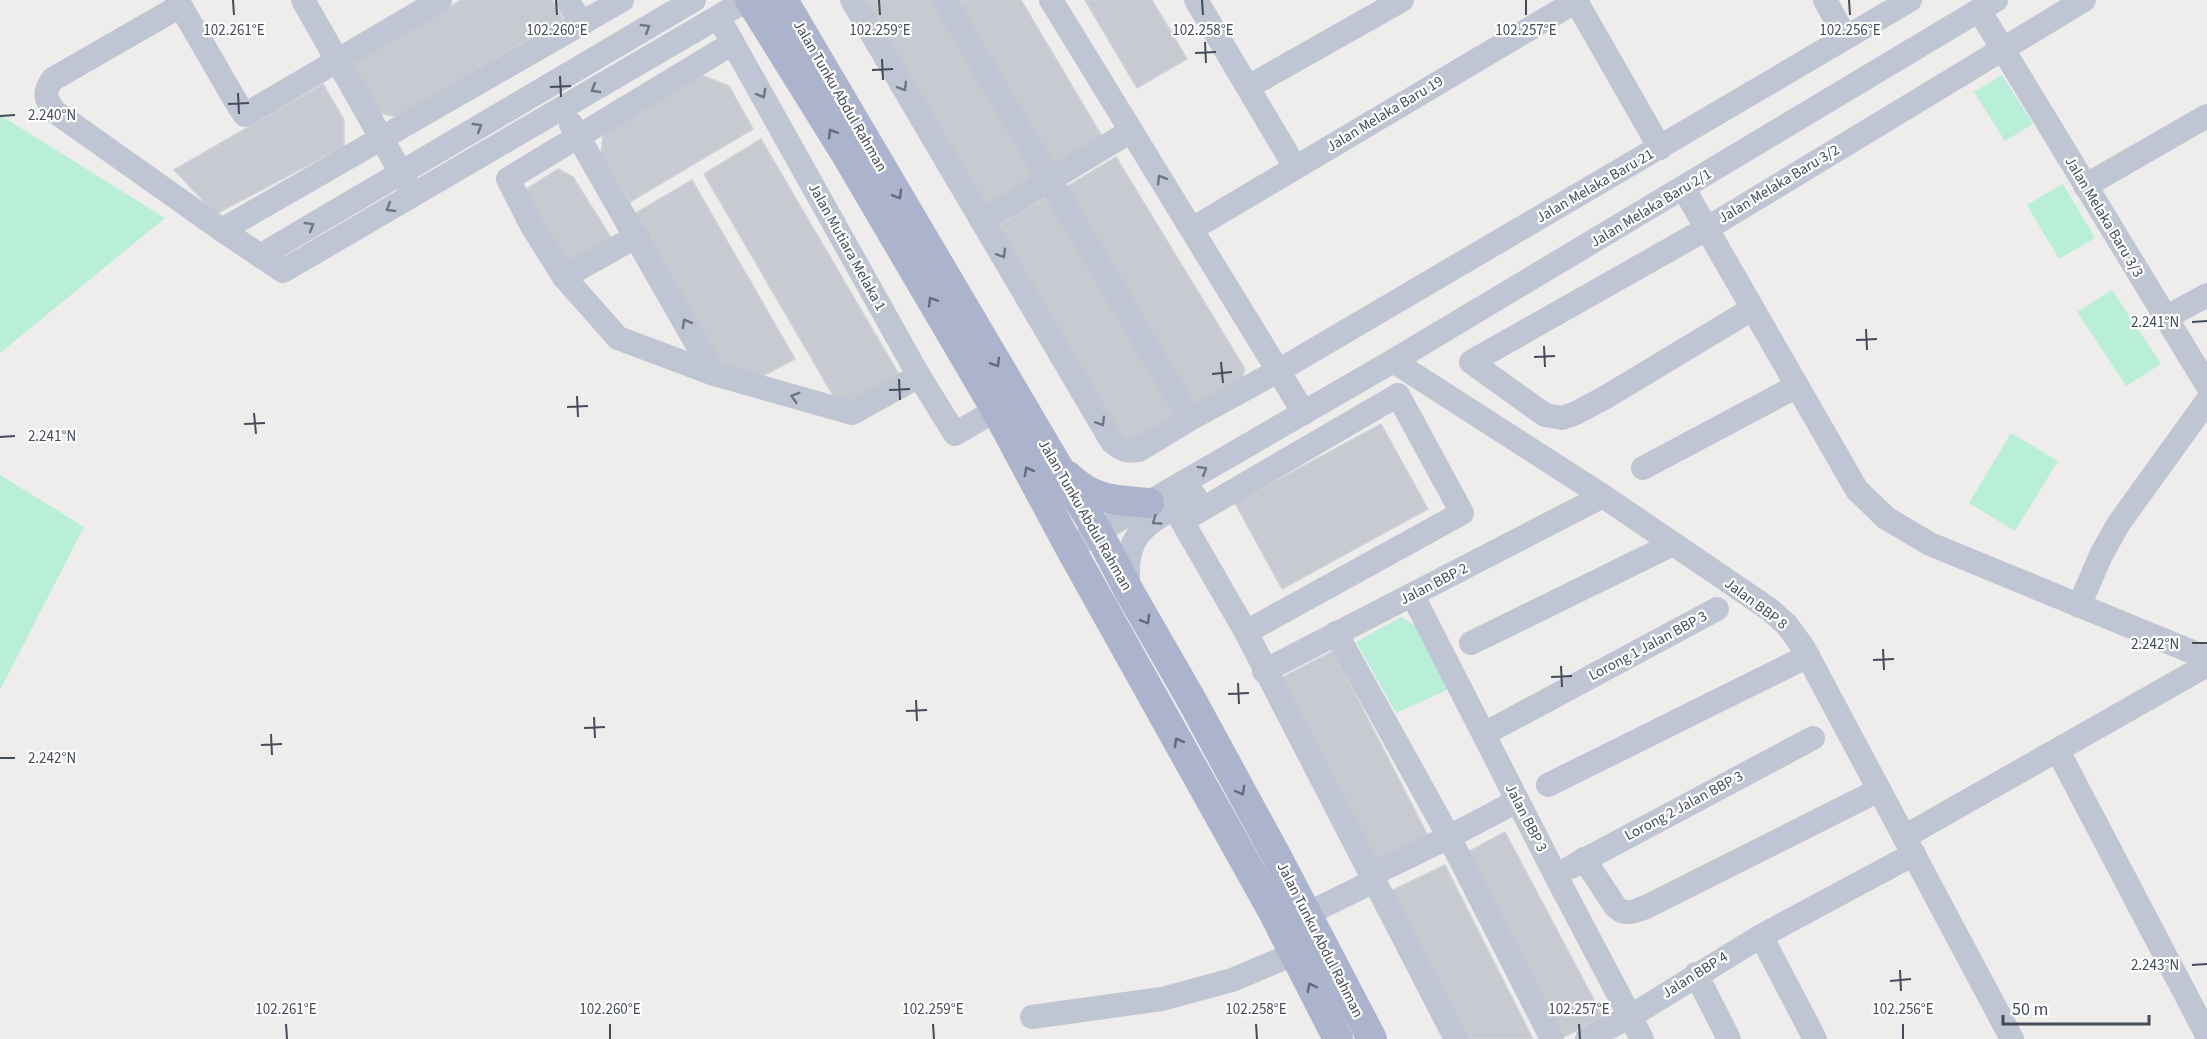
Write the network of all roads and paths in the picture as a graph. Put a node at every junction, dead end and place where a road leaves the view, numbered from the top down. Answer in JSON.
{"nodes":[{"id":1,"x":303,"y":0,"type":"edge"},
{"id":2,"x":440,"y":0,"type":"edge"},
{"id":3,"x":567,"y":0,"type":"edge"},
{"id":4,"x":622,"y":0,"type":"edge"},
{"id":5,"x":749,"y":0,"type":"edge"},
{"id":6,"x":783,"y":0,"type":"edge"},
{"id":7,"x":852,"y":0,"type":"edge"},
{"id":8,"x":944,"y":0,"type":"edge"},
{"id":9,"x":1051,"y":0,"type":"edge"},
{"id":10,"x":1196,"y":0,"type":"edge"},
{"id":11,"x":1402,"y":0,"type":"edge"},
{"id":12,"x":1577,"y":0,"type":"edge"},
{"id":13,"x":1825,"y":0,"type":"edge"},
{"id":14,"x":1910,"y":0,"type":"edge"},
{"id":15,"x":2084,"y":0,"type":"edge"},
{"id":16,"x":685,"y":2,"type":"edge"},
{"id":17,"x":179,"y":3,"type":"edge"},
{"id":18,"x":1988,"y":5,"type":"edge"},
{"id":19,"x":718,"y":17,"type":"junction"},
{"id":20,"x":582,"y":24,"type":"junction"},
{"id":21,"x":1845,"y":37,"type":"junction"},
{"id":22,"x":733,"y":43,"type":"junction"},
{"id":23,"x":2001,"y":48,"type":"junction"},
{"id":24,"x":335,"y":60,"type":"junction"},
{"id":25,"x":548,"y":86,"type":"junction"},
{"id":26,"x":1248,"y":87,"type":"junction"},
{"id":27,"x":562,"y":108,"type":"junction"},
{"id":28,"x":2207,"y":116,"type":"edge"},
{"id":29,"x":1131,"y":131,"type":"junction"},
{"id":30,"x":578,"y":137,"type":"junction"},
{"id":31,"x":382,"y":139,"type":"junction"},
{"id":32,"x":1660,"y":148,"type":"junction"},
{"id":33,"x":1295,"y":167,"type":"junction"},
{"id":34,"x":401,"y":172,"type":"junction"},
{"id":35,"x":1050,"y":181,"type":"junction"},
{"id":36,"x":2085,"y":186,"type":"junction"},
{"id":37,"x":1684,"y":189,"type":"junction"},
{"id":38,"x":414,"y":195,"type":"junction"},
{"id":39,"x":982,"y":221,"type":"junction"},
{"id":40,"x":1191,"y":229,"type":"junction"},
{"id":41,"x":1706,"y":229,"type":"junction"},
{"id":42,"x":222,"y":230,"type":"junction"},
{"id":43,"x":637,"y":236,"type":"junction"},
{"id":44,"x":260,"y":256,"type":"junction"},
{"id":45,"x":564,"y":277,"type":"junction"},
{"id":46,"x":2207,"y":295,"type":"edge"},
{"id":47,"x":1752,"y":309,"type":"junction"},
{"id":48,"x":2165,"y":318,"type":"junction"},
{"id":49,"x":1393,"y":361,"type":"junction"},
{"id":50,"x":1278,"y":371,"type":"junction"},
{"id":51,"x":714,"y":375,"type":"junction"},
{"id":52,"x":919,"y":376,"type":"junction"},
{"id":53,"x":2207,"y":385,"type":"edge"},
{"id":54,"x":1797,"y":386,"type":"junction"},
{"id":55,"x":2207,"y":402,"type":"edge"},
{"id":56,"x":996,"y":410,"type":"junction"},
{"id":57,"x":1304,"y":413,"type":"junction"},
{"id":58,"x":1190,"y":419,"type":"junction"},
{"id":59,"x":1057,"y":465,"type":"junction"},
{"id":60,"x":1643,"y":468,"type":"dead end"},
{"id":61,"x":1603,"y":496,"type":"junction"},
{"id":62,"x":1149,"y":503,"type":"junction"},
{"id":63,"x":1098,"y":532,"type":"junction"},
{"id":64,"x":1673,"y":544,"type":"junction"},
{"id":65,"x":1070,"y":548,"type":"junction"},
{"id":66,"x":1129,"y":591,"type":"junction"},
{"id":67,"x":1413,"y":596,"type":"junction"},
{"id":68,"x":2079,"y":606,"type":"junction"},
{"id":69,"x":1717,"y":609,"type":"dead end"},
{"id":70,"x":1246,"y":632,"type":"junction"},
{"id":71,"x":1336,"y":633,"type":"junction"},
{"id":72,"x":1471,"y":643,"type":"dead end"},
{"id":73,"x":1808,"y":656,"type":"junction"},
{"id":74,"x":2207,"y":658,"type":"edge"},
{"id":75,"x":2207,"y":665,"type":"edge"},
{"id":76,"x":1264,"y":670,"type":"junction"},
{"id":77,"x":1484,"y":734,"type":"junction"},
{"id":78,"x":1813,"y":738,"type":"dead end"},
{"id":79,"x":2058,"y":751,"type":"junction"},
{"id":80,"x":1548,"y":784,"type":"dead end"},
{"id":81,"x":1879,"y":790,"type":"junction"},
{"id":82,"x":1517,"y":801,"type":"junction"},
{"id":83,"x":1449,"y":837,"type":"junction"},
{"id":84,"x":1909,"y":845,"type":"junction"},
{"id":85,"x":1584,"y":859,"type":"junction"},
{"id":86,"x":1556,"y":876,"type":"junction"},
{"id":87,"x":1372,"y":878,"type":"junction"},
{"id":88,"x":1307,"y":914,"type":"junction"},
{"id":89,"x":1761,"y":936,"type":"junction"},
{"id":90,"x":1294,"y":954,"type":"junction"},
{"id":91,"x":1696,"y":974,"type":"junction"},
{"id":92,"x":1631,"y":1016,"type":"junction"},
{"id":93,"x":1032,"y":1017,"type":"dead end"},
{"id":94,"x":2207,"y":1035,"type":"edge"},
{"id":95,"x":1338,"y":1039,"type":"edge"},
{"id":96,"x":1372,"y":1039,"type":"edge"},
{"id":97,"x":1456,"y":1039,"type":"edge"},
{"id":98,"x":1552,"y":1039,"type":"edge"},
{"id":99,"x":1587,"y":1039,"type":"edge"},
{"id":100,"x":1642,"y":1039,"type":"edge"},
{"id":101,"x":1729,"y":1039,"type":"edge"},
{"id":102,"x":1815,"y":1039,"type":"edge"},
{"id":103,"x":2012,"y":1039,"type":"edge"}],
"edges":[{"from":1,"to":24,"type":"street"},
{"from":2,"to":24,"type":"street"},
{"from":3,"to":20,"type":"street"},
{"from":4,"to":20,"type":"street"},
{"from":5,"to":19,"type":"street"},
{"from":56,"to":5,"type":"main road","name":"Jalan Tunku Abdul Rahman","one_way":true},
{"from":6,"to":59,"type":"main road","name":"Jalan Tunku Abdul Rahman","one_way":true},
{"from":7,"to":39,"type":"street","name":"Jalan Melaka Baru 21","one_way":true},
{"from":8,"to":35,"type":"street"},
{"from":9,"to":29,"type":"street"},
{"from":10,"to":26,"type":"street"},
{"from":11,"to":26,"type":"street"},
{"from":12,"to":32,"type":"street"},
{"from":12,"to":33,"type":"street","name":"Jalan Melaka Baru 19"},
{"from":13,"to":21,"type":"street"},
{"from":14,"to":21,"type":"street","name":"Jalan Melaka Baru 21"},
{"from":15,"to":23,"type":"street","name":"Jalan Melaka Baru 3/2"},
{"from":25,"to":16,"type":"street","one_way":true},
{"from":17,"to":24,"type":"street"},
{"from":17,"to":42,"type":"street"},
{"from":18,"to":23,"type":"street","name":"Jalan Melaka Baru 3/3"},
{"from":18,"to":37,"type":"street","name":"Jalan Melaka Baru 2/1"},
{"from":19,"to":22,"type":"street","name":"Jalan Mutiara Melaka 1"},
{"from":19,"to":27,"type":"street","one_way":true},
{"from":20,"to":31,"type":"street"},
{"from":21,"to":32,"type":"street","name":"Jalan Melaka Baru 21"},
{"from":22,"to":30,"type":"street"},
{"from":22,"to":52,"type":"street","name":"Jalan Mutiara Melaka 1","one_way":true},
{"from":23,"to":36,"type":"street","name":"Jalan Melaka Baru 3/3"},
{"from":23,"to":41,"type":"street","name":"Jalan Melaka Baru 3/2"},
{"from":24,"to":31,"type":"street"},
{"from":25,"to":27,"type":"street"},
{"from":34,"to":25,"type":"street","one_way":true},
{"from":26,"to":33,"type":"street"},
{"from":27,"to":30,"type":"street"},
{"from":27,"to":38,"type":"street"},
{"from":28,"to":36,"type":"street"},
{"from":29,"to":35,"type":"street"},
{"from":40,"to":29,"type":"street","one_way":true},
{"from":30,"to":43,"type":"street"},
{"from":30,"to":45,"type":"street"},
{"from":31,"to":34,"type":"street"},
{"from":31,"to":42,"type":"street"},
{"from":32,"to":50,"type":"street","name":"Jalan Melaka Baru 21"},
{"from":33,"to":40,"type":"street","name":"Jalan Melaka Baru 19"},
{"from":34,"to":38,"type":"street"},
{"from":44,"to":34,"type":"street","one_way":true},
{"from":35,"to":39,"type":"street"},
{"from":35,"to":58,"type":"street"},
{"from":36,"to":48,"type":"street","name":"Jalan Melaka Baru 3/3"},
{"from":37,"to":41,"type":"street"},
{"from":37,"to":49,"type":"street","name":"Jalan Melaka Baru 2/1"},
{"from":38,"to":44,"type":"street","one_way":true},
{"from":39,"to":58,"type":"street","name":"Jalan Melaka Baru 21","one_way":true},
{"from":40,"to":50,"type":"street"},
{"from":41,"to":47,"type":"street"},
{"from":41,"to":47,"type":"street","name":"Jalan Melaka Baru 3/2"},
{"from":42,"to":44,"type":"street"},
{"from":43,"to":45,"type":"street"},
{"from":51,"to":43,"type":"street","one_way":true},
{"from":45,"to":51,"type":"street"},
{"from":46,"to":48,"type":"street"},
{"from":47,"to":54,"type":"street"},
{"from":48,"to":53,"type":"street","name":"Jalan Melaka Baru 3/3"},
{"from":49,"to":57,"type":"street","name":"Jalan Melaka Baru 2/1"},
{"from":49,"to":61,"type":"street","name":"Jalan BBP 8"},
{"from":50,"to":57,"type":"street"},
{"from":50,"to":58,"type":"street","name":"Jalan Melaka Baru 21"},
{"from":52,"to":51,"type":"street","one_way":true},
{"from":52,"to":56,"type":"street","name":"Jalan Mutiara Melaka 1"},
{"from":54,"to":60,"type":"street"},
{"from":54,"to":68,"type":"street"},
{"from":55,"to":68,"type":"street"},
{"from":65,"to":56,"type":"main road","name":"Jalan Tunku Abdul Rahman","one_way":true},
{"from":62,"to":57,"type":"street","one_way":true},
{"from":57,"to":66,"type":"street","one_way":true},
{"from":59,"to":62,"type":"main road"},
{"from":59,"to":63,"type":"main road","name":"Jalan Tunku Abdul Rahman"},
{"from":61,"to":64,"type":"street","name":"Jalan BBP 8"},
{"from":61,"to":67,"type":"street","name":"Jalan BBP 2"},
{"from":62,"to":63,"type":"street"},
{"from":63,"to":65,"type":"street"},
{"from":63,"to":66,"type":"main road","name":"Jalan Tunku Abdul Rahman"},
{"from":64,"to":72,"type":"street"},
{"from":64,"to":73,"type":"street","name":"Jalan BBP 8"},
{"from":90,"to":65,"type":"main road","name":"Jalan Tunku Abdul Rahman","one_way":true},
{"from":66,"to":88,"type":"main road","name":"Jalan Tunku Abdul Rahman","one_way":true},
{"from":67,"to":71,"type":"street","name":"Jalan BBP 2"},
{"from":67,"to":77,"type":"street","name":"Jalan BBP 3"},
{"from":68,"to":74,"type":"street"},
{"from":69,"to":77,"type":"street","name":"Lorong 1 Jalan BBP 3"},
{"from":70,"to":70,"type":"street"},
{"from":70,"to":76,"type":"street"},
{"from":71,"to":76,"type":"street","name":"Jalan BBP 2"},
{"from":71,"to":83,"type":"street"},
{"from":73,"to":80,"type":"street"},
{"from":73,"to":81,"type":"street","name":"Jalan BBP 8"},
{"from":75,"to":79,"type":"street","name":"Jalan BBP 4"},
{"from":76,"to":87,"type":"street"},
{"from":77,"to":82,"type":"street","name":"Jalan BBP 3"},
{"from":78,"to":85,"type":"street","name":"Lorong 2 Jalan BBP 3"},
{"from":79,"to":84,"type":"street","name":"Jalan BBP 4"},
{"from":79,"to":94,"type":"street"},
{"from":81,"to":84,"type":"street","name":"Jalan BBP 8"},
{"from":81,"to":85,"type":"street"},
{"from":82,"to":83,"type":"street"},
{"from":82,"to":86,"type":"street","name":"Jalan BBP 3"},
{"from":83,"to":87,"type":"street"},
{"from":83,"to":98,"type":"street"},
{"from":84,"to":89,"type":"street","name":"Jalan BBP 4"},
{"from":84,"to":103,"type":"street","name":"Jalan BBP 8"},
{"from":85,"to":86,"type":"street","name":"Lorong 2 Jalan BBP 3"},
{"from":86,"to":92,"type":"street","name":"Jalan BBP 3"},
{"from":87,"to":88,"type":"street"},
{"from":87,"to":97,"type":"street"},
{"from":88,"to":96,"type":"main road","name":"Jalan Tunku Abdul Rahman"},
{"from":89,"to":91,"type":"street","name":"Jalan BBP 4"},
{"from":89,"to":102,"type":"street"},
{"from":90,"to":93,"type":"street"},
{"from":95,"to":90,"type":"main road","name":"Jalan Tunku Abdul Rahman","one_way":true},
{"from":91,"to":92,"type":"street","name":"Jalan BBP 4"},
{"from":91,"to":101,"type":"street"},
{"from":92,"to":99,"type":"street","name":"Jalan BBP 4"},
{"from":92,"to":100,"type":"street","name":"Jalan BBP 3"}]}
